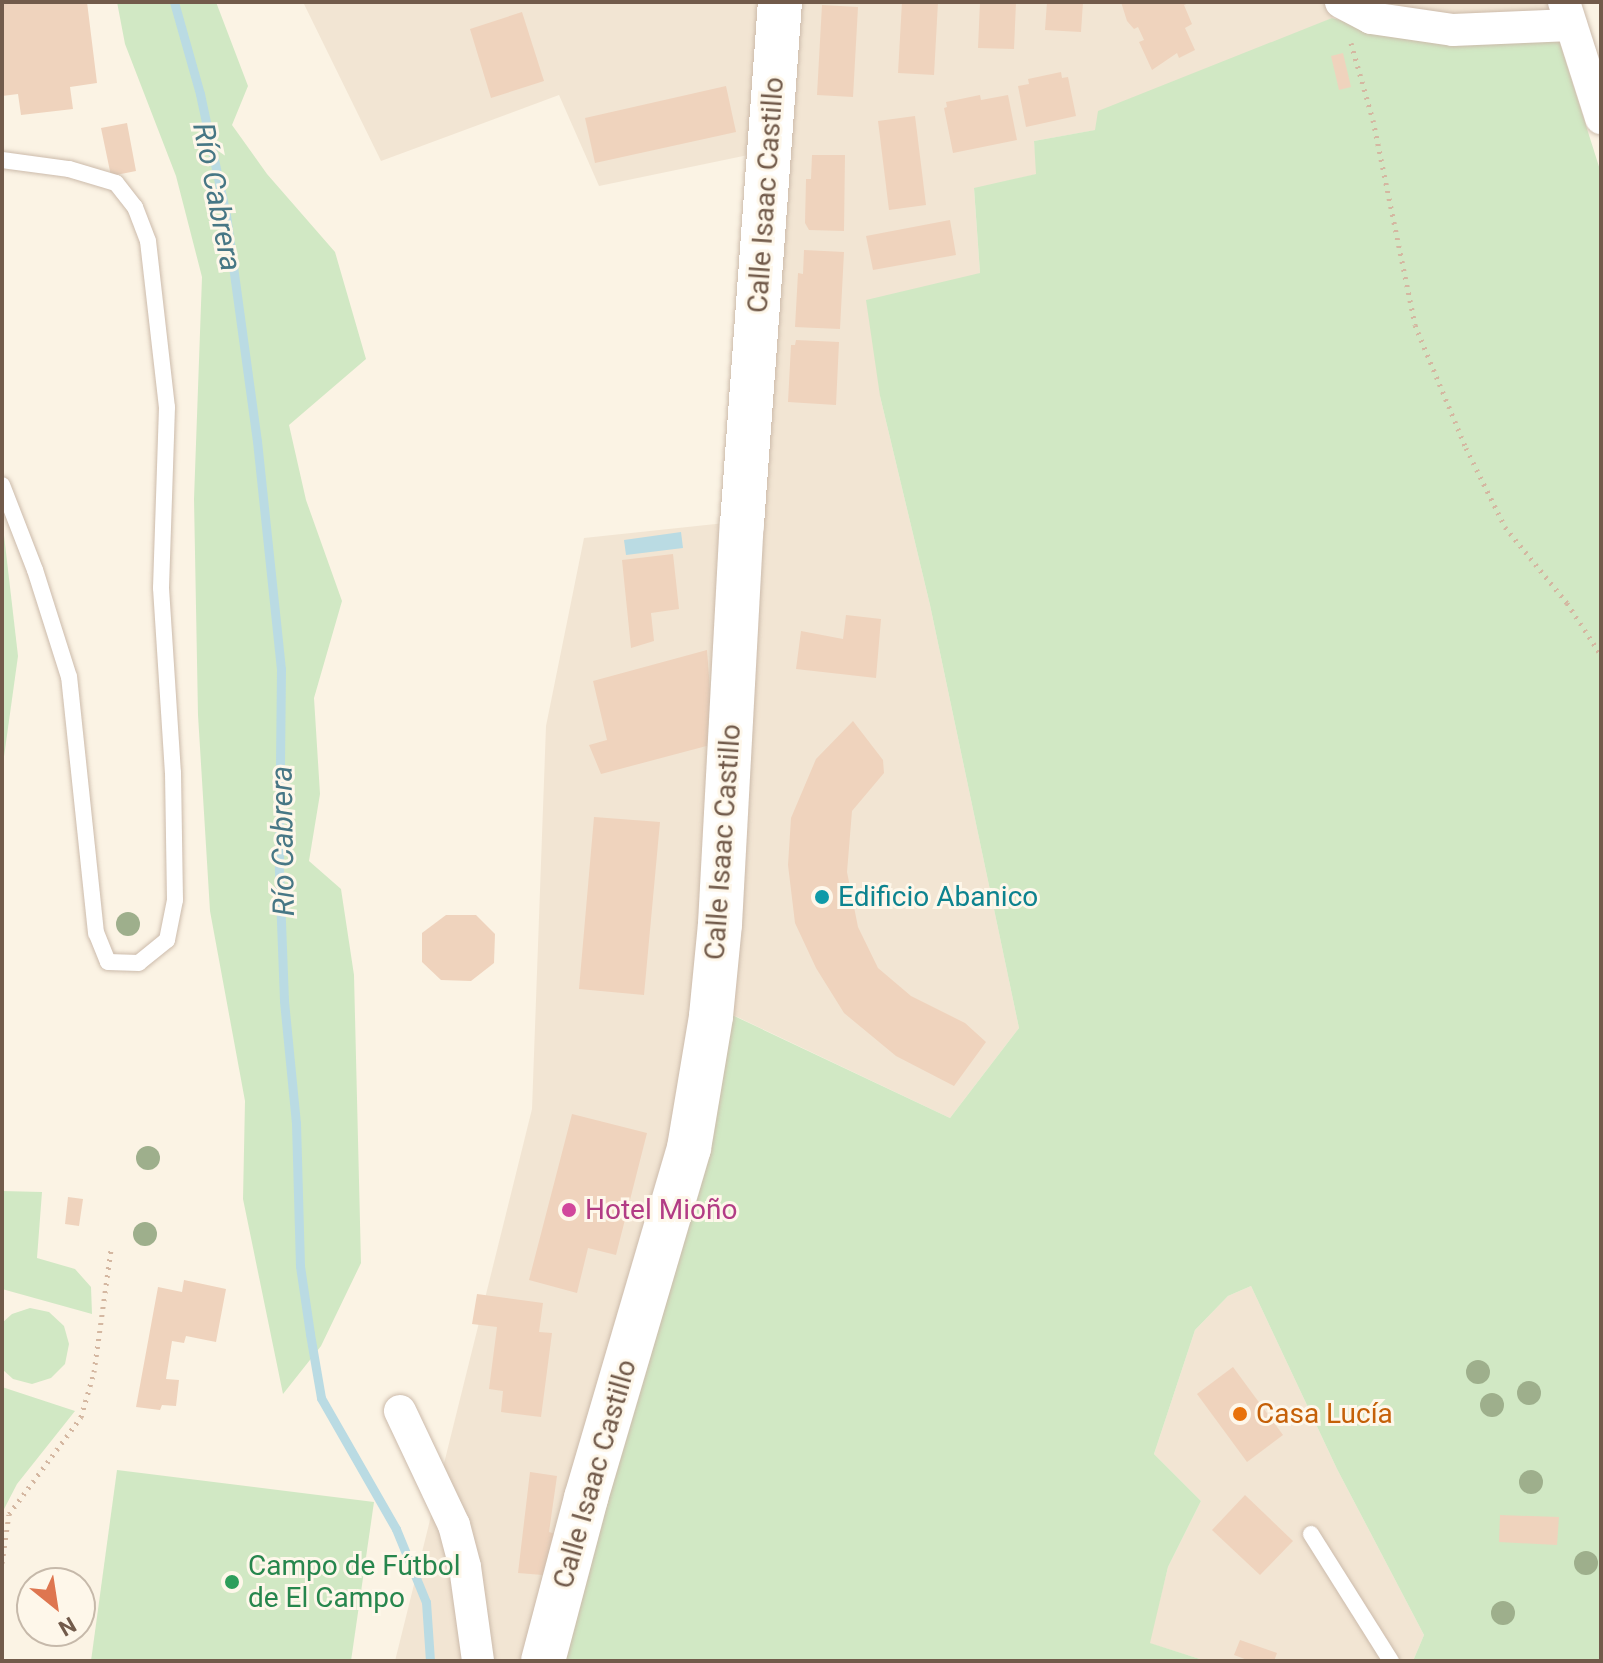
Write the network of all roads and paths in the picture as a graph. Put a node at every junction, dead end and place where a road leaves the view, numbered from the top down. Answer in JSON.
{"nodes":[{"id":1,"x":780,"y":2,"type":"edge"},
{"id":2,"x":1568,"y":13,"type":"edge"},
{"id":3,"x":1345,"y":17,"type":"edge"},
{"id":4,"x":1601,"y":118,"type":"edge"},
{"id":5,"x":2,"y":160,"type":"edge"},
{"id":6,"x":2,"y":485,"type":"edge"},
{"id":7,"x":1601,"y":655,"type":"edge"},
{"id":8,"x":111,"y":1249,"type":"dead end"},
{"id":9,"x":400,"y":1411,"type":"dead end"},
{"id":10,"x":1311,"y":1534,"type":"dead end"},
{"id":11,"x":2,"y":1563,"type":"edge"},
{"id":12,"x":478,"y":1661,"type":"edge"},
{"id":13,"x":543,"y":1661,"type":"edge"},
{"id":14,"x":1391,"y":1661,"type":"edge"}],
"edges":[{"from":1,"to":13,"type":"street","name":"Calle Isaac Castillo"},
{"from":2,"to":3,"type":"street"},
{"from":2,"to":4,"type":"street"},
{"from":3,"to":7,"type":"path"},
{"from":5,"to":6,"type":"lane"},
{"from":8,"to":11,"type":"path"},
{"from":9,"to":12,"type":"street"},
{"from":10,"to":14,"type":"lane"}]}
